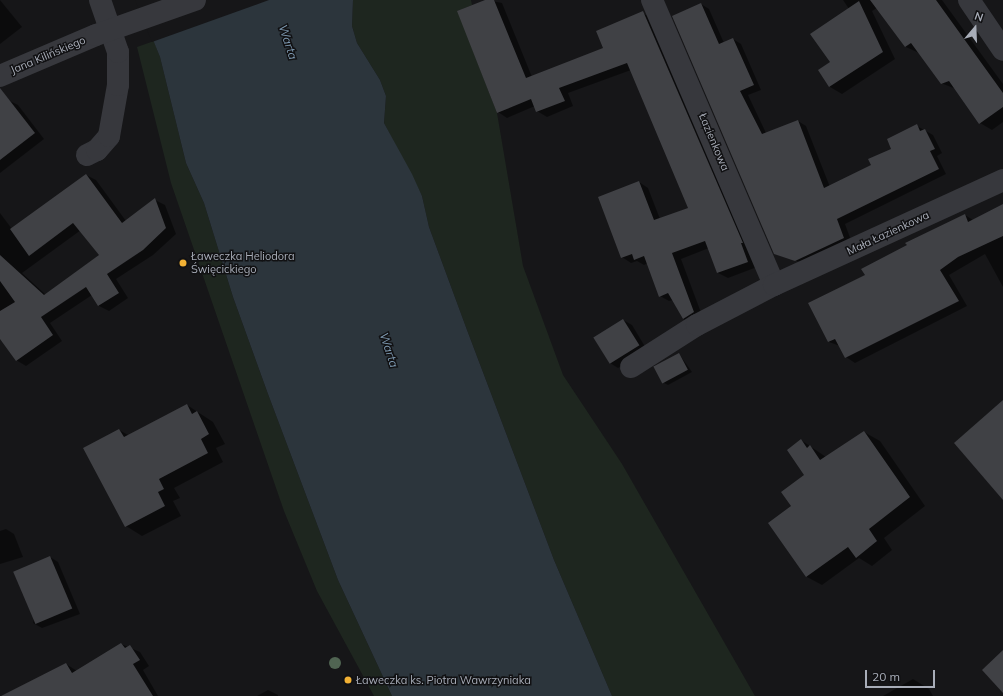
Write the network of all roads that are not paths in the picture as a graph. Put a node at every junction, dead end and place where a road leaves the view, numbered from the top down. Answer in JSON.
{"nodes":[{"id":1,"x":100,"y":0,"type":"edge"},
{"id":2,"x":195,"y":0,"type":"edge"},
{"id":3,"x":652,"y":0,"type":"edge"},
{"id":4,"x":969,"y":0,"type":"edge"},
{"id":5,"x":1000,"y":40,"type":"edge"},
{"id":6,"x":0,"y":76,"type":"edge"},
{"id":7,"x":88,"y":155,"type":"dead end"},
{"id":8,"x":1003,"y":180,"type":"edge"},
{"id":9,"x":774,"y":286,"type":"junction"},
{"id":10,"x":631,"y":367,"type":"dead end"}],
"edges":[{"from":1,"to":7,"type":"street"},
{"from":2,"to":6,"type":"street","name":"Jana Kilińskiego","bridge":true},
{"from":3,"to":9,"type":"street","name":"Łazienkowa"},
{"from":4,"to":5,"type":"street"},
{"from":8,"to":9,"type":"street","name":"Mała Łazienkowa"},
{"from":9,"to":10,"type":"street","name":"Mała Łazienkowa"}]}
